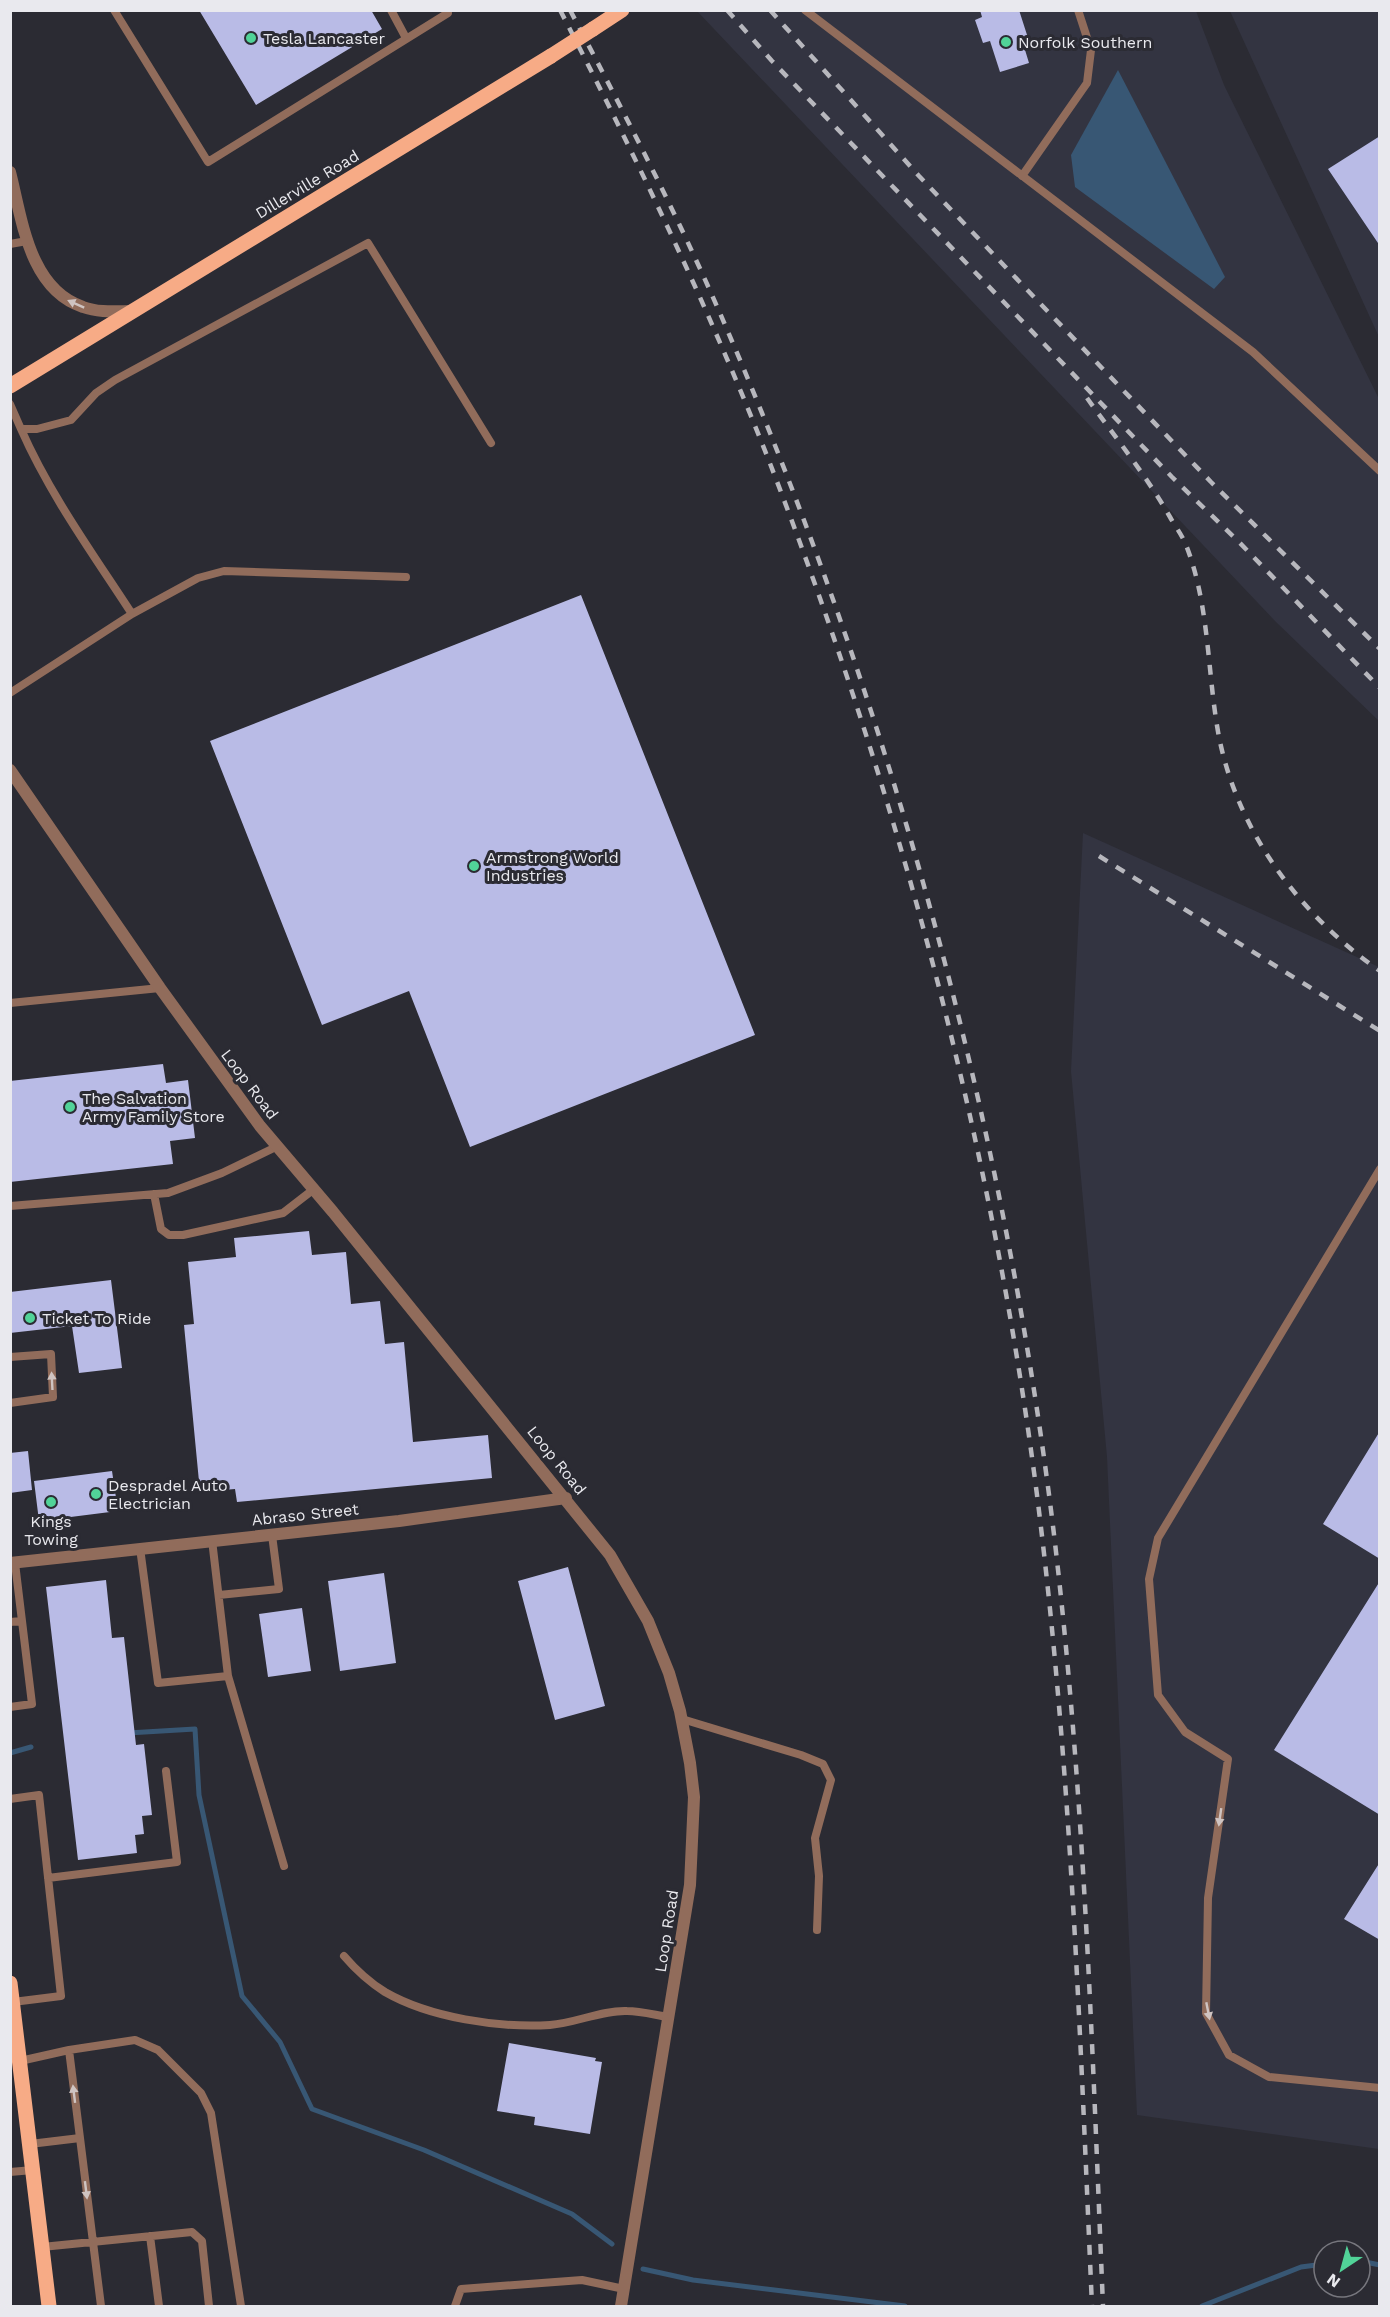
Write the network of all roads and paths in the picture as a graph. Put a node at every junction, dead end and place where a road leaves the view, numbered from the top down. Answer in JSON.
{"nodes":[{"id":1,"x":114,"y":10,"type":"edge"},
{"id":2,"x":391,"y":10,"type":"edge"},
{"id":3,"x":447,"y":10,"type":"edge"},
{"id":4,"x":622,"y":10,"type":"edge"},
{"id":5,"x":805,"y":10,"type":"edge"},
{"id":6,"x":1078,"y":10,"type":"edge"},
{"id":7,"x":406,"y":38,"type":"junction"},
{"id":8,"x":10,"y":172,"type":"edge"},
{"id":9,"x":1022,"y":176,"type":"junction"},
{"id":10,"x":27,"y":241,"type":"junction"},
{"id":11,"x":10,"y":244,"type":"edge"},
{"id":12,"x":133,"y":311,"type":"junction"},
{"id":13,"x":10,"y":386,"type":"edge"},
{"id":14,"x":10,"y":404,"type":"edge"},
{"id":15,"x":21,"y":429,"type":"junction"},
{"id":16,"x":491,"y":442,"type":"dead end"},
{"id":17,"x":1380,"y":471,"type":"edge"},
{"id":18,"x":406,"y":577,"type":"dead end"},
{"id":19,"x":132,"y":614,"type":"junction"},
{"id":20,"x":10,"y":693,"type":"edge"},
{"id":21,"x":10,"y":770,"type":"edge"},
{"id":22,"x":160,"y":988,"type":"junction"},
{"id":23,"x":10,"y":1003,"type":"edge"},
{"id":24,"x":278,"y":1146,"type":"junction"},
{"id":25,"x":1380,"y":1169,"type":"edge"},
{"id":26,"x":314,"y":1190,"type":"junction"},
{"id":27,"x":154,"y":1194,"type":"junction"},
{"id":28,"x":10,"y":1206,"type":"edge"},
{"id":29,"x":10,"y":1357,"type":"edge"},
{"id":30,"x":10,"y":1403,"type":"edge"},
{"id":31,"x":566,"y":1498,"type":"junction"},
{"id":32,"x":272,"y":1535,"type":"junction"},
{"id":33,"x":212,"y":1540,"type":"junction"},
{"id":34,"x":140,"y":1548,"type":"junction"},
{"id":35,"x":13,"y":1563,"type":"edge"},
{"id":36,"x":219,"y":1595,"type":"junction"},
{"id":37,"x":22,"y":1621,"type":"junction"},
{"id":38,"x":10,"y":1622,"type":"edge"},
{"id":39,"x":228,"y":1676,"type":"junction"},
{"id":40,"x":10,"y":1707,"type":"edge"},
{"id":41,"x":682,"y":1719,"type":"junction"},
{"id":42,"x":166,"y":1771,"type":"dead end"},
{"id":43,"x":10,"y":1799,"type":"edge"},
{"id":44,"x":284,"y":1866,"type":"dead end"},
{"id":45,"x":48,"y":1878,"type":"junction"},
{"id":46,"x":817,"y":1930,"type":"dead end"},
{"id":47,"x":344,"y":1956,"type":"dead end"},
{"id":48,"x":10,"y":1983,"type":"edge"},
{"id":49,"x":13,"y":2002,"type":"junction"},
{"id":50,"x":669,"y":2017,"type":"junction"},
{"id":51,"x":69,"y":2050,"type":"junction"},
{"id":52,"x":20,"y":2061,"type":"junction"},
{"id":53,"x":16,"y":2080,"type":"edge"},
{"id":54,"x":1380,"y":2088,"type":"edge"},
{"id":55,"x":80,"y":2138,"type":"junction"},
{"id":56,"x":30,"y":2144,"type":"junction"},
{"id":57,"x":33,"y":2170,"type":"junction"},
{"id":58,"x":10,"y":2172,"type":"edge"},
{"id":59,"x":150,"y":2236,"type":"junction"},
{"id":60,"x":93,"y":2242,"type":"junction"},
{"id":61,"x":42,"y":2247,"type":"junction"},
{"id":62,"x":624,"y":2289,"type":"junction"},
{"id":63,"x":49,"y":2307,"type":"edge"},
{"id":64,"x":101,"y":2307,"type":"edge"},
{"id":65,"x":159,"y":2307,"type":"edge"},
{"id":66,"x":209,"y":2307,"type":"edge"},
{"id":67,"x":241,"y":2307,"type":"edge"},
{"id":68,"x":455,"y":2307,"type":"edge"},
{"id":69,"x":621,"y":2307,"type":"edge"}],
"edges":[{"from":1,"to":7,"type":"lane"},
{"from":2,"to":7,"type":"lane"},
{"from":3,"to":7,"type":"lane"},
{"from":4,"to":12,"type":"main road","name":"Dillerville Road","bridge":true},
{"from":5,"to":9,"type":"lane"},
{"from":6,"to":9,"type":"lane"},
{"from":8,"to":10,"type":"street"},
{"from":9,"to":17,"type":"lane"},
{"from":10,"to":11,"type":"lane"},
{"from":12,"to":10,"type":"street","one_way":true},
{"from":12,"to":13,"type":"main road","name":"Dillerville Road"},
{"from":14,"to":15,"type":"lane"},
{"from":15,"to":16,"type":"lane"},
{"from":15,"to":19,"type":"lane"},
{"from":18,"to":19,"type":"lane"},
{"from":19,"to":20,"type":"lane"},
{"from":21,"to":22,"type":"street","name":"Loop Road"},
{"from":22,"to":23,"type":"lane"},
{"from":22,"to":24,"type":"street","name":"Loop Road"},
{"from":24,"to":26,"type":"street","name":"Loop Road"},
{"from":24,"to":27,"type":"lane"},
{"from":25,"to":54,"type":"lane","one_way":true},
{"from":26,"to":27,"type":"lane"},
{"from":26,"to":31,"type":"street","name":"Loop Road"},
{"from":27,"to":28,"type":"lane"},
{"from":30,"to":29,"type":"lane","one_way":true},
{"from":31,"to":32,"type":"street","name":"Abraso Street"},
{"from":31,"to":41,"type":"street","name":"Loop Road"},
{"from":32,"to":33,"type":"street","name":"Abraso Street"},
{"from":32,"to":36,"type":"lane"},
{"from":33,"to":34,"type":"street","name":"Abraso Street"},
{"from":33,"to":36,"type":"lane"},
{"from":34,"to":35,"type":"street","name":"Abraso Street"},
{"from":34,"to":39,"type":"lane"},
{"from":35,"to":37,"type":"lane"},
{"from":36,"to":39,"type":"lane"},
{"from":37,"to":38,"type":"lane"},
{"from":37,"to":40,"type":"lane"},
{"from":39,"to":44,"type":"lane"},
{"from":41,"to":46,"type":"lane"},
{"from":41,"to":50,"type":"street","name":"Loop Road"},
{"from":42,"to":45,"type":"lane"},
{"from":43,"to":45,"type":"lane"},
{"from":45,"to":49,"type":"lane"},
{"from":47,"to":50,"type":"lane"},
{"from":48,"to":49,"type":"main road"},
{"from":49,"to":52,"type":"main road"},
{"from":50,"to":62,"type":"street","name":"Loop Road"},
{"from":51,"to":52,"type":"lane"},
{"from":55,"to":51,"type":"lane","one_way":true},
{"from":51,"to":67,"type":"lane"},
{"from":52,"to":53,"type":"main road"},
{"from":53,"to":56,"type":"main road"},
{"from":55,"to":56,"type":"lane"},
{"from":55,"to":60,"type":"lane","one_way":true},
{"from":56,"to":57,"type":"main road"},
{"from":57,"to":58,"type":"lane"},
{"from":57,"to":61,"type":"main road"},
{"from":59,"to":60,"type":"lane"},
{"from":59,"to":65,"type":"lane"},
{"from":59,"to":66,"type":"lane"},
{"from":60,"to":61,"type":"lane"},
{"from":60,"to":64,"type":"lane"},
{"from":61,"to":63,"type":"main road"},
{"from":62,"to":68,"type":"lane"},
{"from":62,"to":69,"type":"street","name":"Loop Road"}]}
